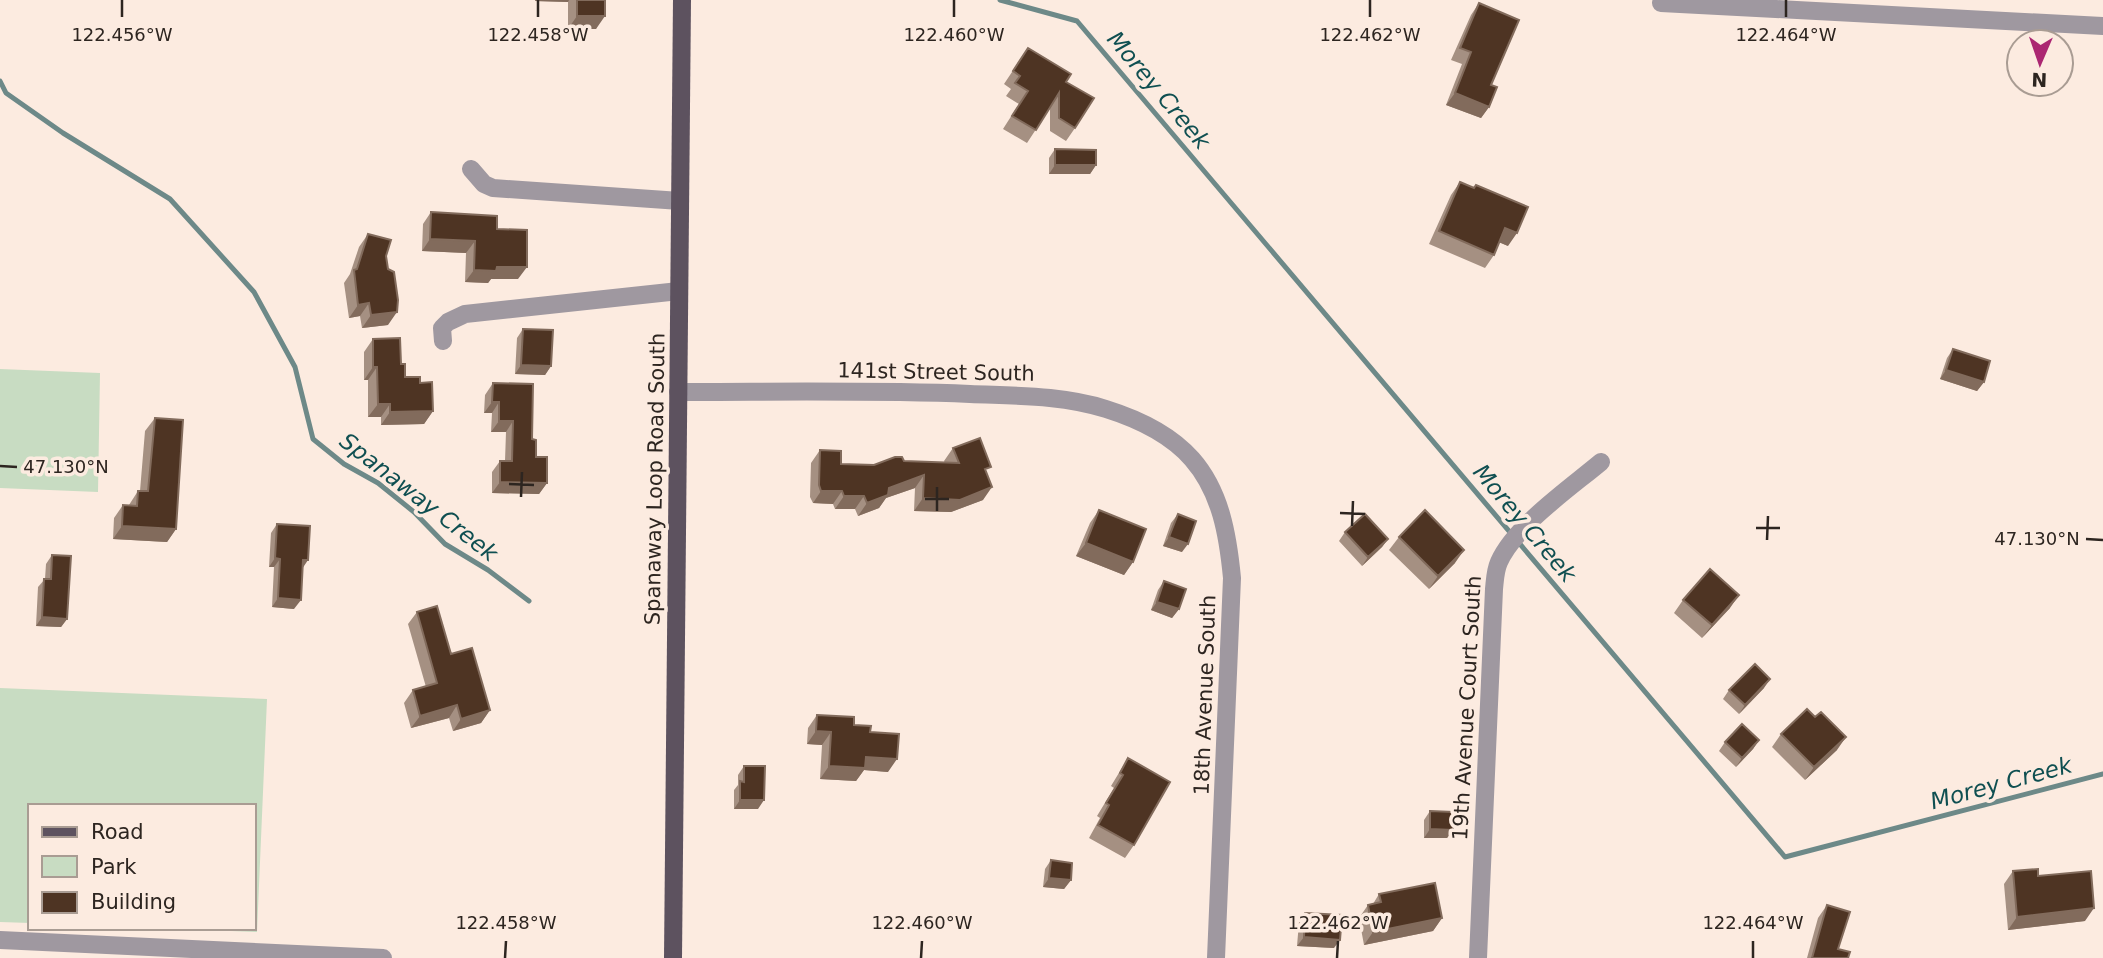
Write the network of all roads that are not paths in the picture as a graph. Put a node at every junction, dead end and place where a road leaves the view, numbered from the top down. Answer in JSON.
{"nodes":[{"id":1,"x":682,"y":0,"type":"edge"},
{"id":2,"x":1661,"y":2,"type":"dead end"},
{"id":3,"x":1897,"y":8,"type":"edge"},
{"id":4,"x":2103,"y":26,"type":"edge"},
{"id":5,"x":471,"y":169,"type":"dead end"},
{"id":6,"x":680,"y":201,"type":"junction"},
{"id":7,"x":680,"y":291,"type":"junction"},
{"id":8,"x":443,"y":341,"type":"dead end"},
{"id":9,"x":678,"y":392,"type":"junction"},
{"id":10,"x":1180,"y":448,"type":"joint"},
{"id":11,"x":1601,"y":462,"type":"dead end"},
{"id":12,"x":0,"y":940,"type":"edge"},
{"id":13,"x":383,"y":958,"type":"edge"},
{"id":14,"x":673,"y":958,"type":"edge"},
{"id":15,"x":1216,"y":958,"type":"edge"},
{"id":16,"x":1478,"y":958,"type":"edge"}],
"edges":[{"from":1,"to":6,"type":"main road","name":"Spanaway Loop Road South"},
{"from":2,"to":3,"type":"street"},
{"from":3,"to":4,"type":"street"},
{"from":5,"to":6,"type":"street"},
{"from":6,"to":7,"type":"main road","name":"Spanaway Loop Road South"},
{"from":7,"to":8,"type":"street"},
{"from":7,"to":9,"type":"main road","name":"Spanaway Loop Road South"},
{"from":9,"to":10,"type":"street","name":"141st Street South"},
{"from":9,"to":14,"type":"main road","name":"Spanaway Loop Road South"},
{"from":10,"to":15,"type":"street","name":"18th Avenue South"},
{"from":11,"to":16,"type":"street","name":"19th Avenue Court South"},
{"from":12,"to":13,"type":"street"}]}
